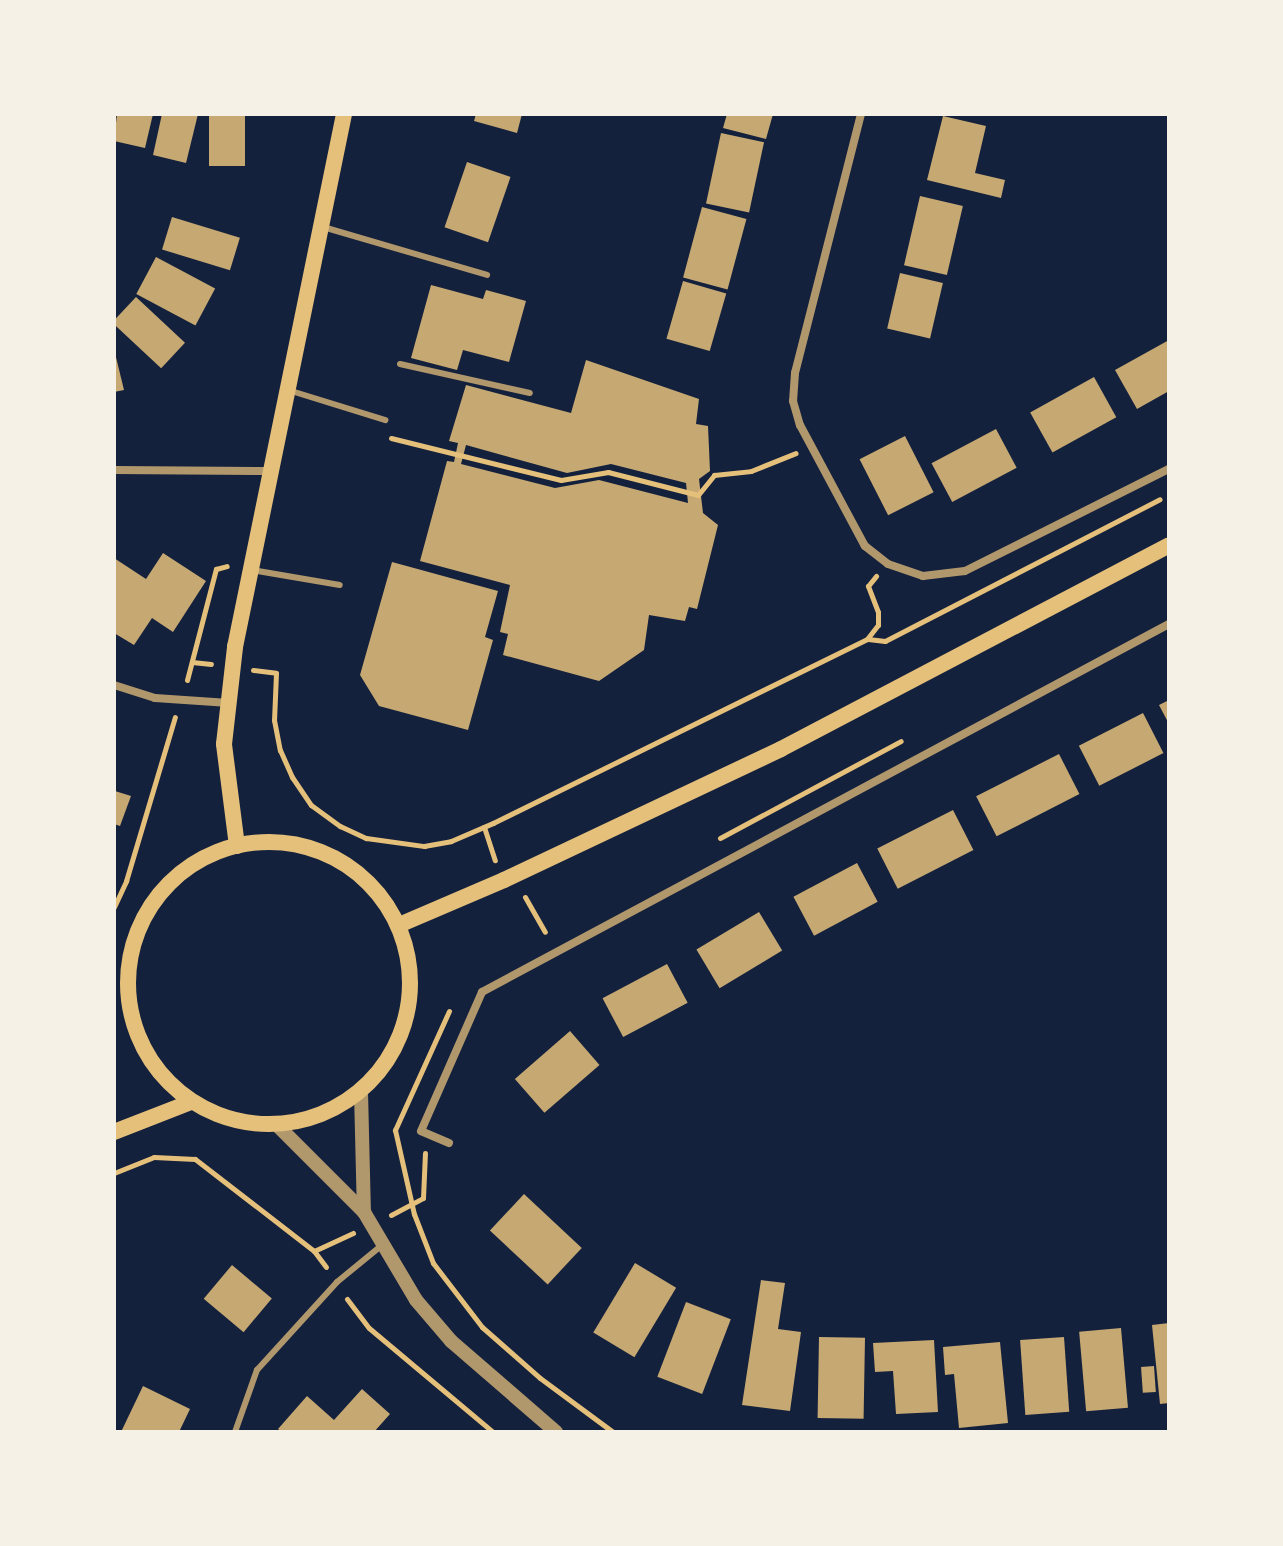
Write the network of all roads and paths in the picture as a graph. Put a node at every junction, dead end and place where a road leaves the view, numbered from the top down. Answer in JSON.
{"nodes":[{"id":1,"x":344,"y":114,"type":"edge"},
{"id":2,"x":861,"y":114,"type":"edge"},
{"id":3,"x":320,"y":226,"type":"junction"},
{"id":4,"x":487,"y":275,"type":"dead end"},
{"id":5,"x":400,"y":364,"type":"dead end"},
{"id":6,"x":285,"y":389,"type":"junction"},
{"id":7,"x":530,"y":393,"type":"dead end"},
{"id":8,"x":385,"y":420,"type":"dead end"},
{"id":9,"x":379,"y":435,"type":"dead end"},
{"id":10,"x":811,"y":447,"type":"junction"},
{"id":11,"x":1169,"y":469,"type":"edge"},
{"id":12,"x":114,"y":470,"type":"edge"},
{"id":13,"x":269,"y":471,"type":"junction"},
{"id":14,"x":1169,"y":495,"type":"edge"},
{"id":15,"x":1169,"y":545,"type":"edge"},
{"id":16,"x":254,"y":564,"type":"junction"},
{"id":17,"x":888,"y":564,"type":"junction"},
{"id":18,"x":340,"y":585,"type":"dead end"},
{"id":19,"x":1169,"y":624,"type":"edge"},
{"id":20,"x":867,"y":639,"type":"junction"},
{"id":21,"x":213,"y":665,"type":"dead end"},
{"id":22,"x":268,"y":672,"type":"dead end"},
{"id":23,"x":114,"y":685,"type":"edge"},
{"id":24,"x":229,"y":703,"type":"junction"},
{"id":25,"x":169,"y":739,"type":"dead end"},
{"id":26,"x":484,"y":827,"type":"junction"},
{"id":27,"x":237,"y":846,"type":"junction"},
{"id":28,"x":490,"y":846,"type":"dead end"},
{"id":29,"x":519,"y":887,"type":"dead end"},
{"id":30,"x":114,"y":907,"type":"edge"},
{"id":31,"x":399,"y":925,"type":"junction"},
{"id":32,"x":545,"y":932,"type":"dead end"},
{"id":33,"x":127,"y":991,"type":"junction"},
{"id":34,"x":114,"y":1010,"type":"edge"},
{"id":35,"x":361,"y":1092,"type":"junction"},
{"id":36,"x":191,"y":1102,"type":"junction"},
{"id":37,"x":278,"y":1126,"type":"junction"},
{"id":38,"x":421,"y":1131,"type":"junction"},
{"id":39,"x":114,"y":1132,"type":"edge"},
{"id":40,"x":449,"y":1143,"type":"dead end"},
{"id":41,"x":114,"y":1173,"type":"edge"},
{"id":42,"x":408,"y":1193,"type":"dead end"},
{"id":43,"x":410,"y":1204,"type":"junction"},
{"id":44,"x":401,"y":1211,"type":"dead end"},
{"id":45,"x":364,"y":1212,"type":"junction"},
{"id":46,"x":347,"y":1237,"type":"dead end"},
{"id":47,"x":381,"y":1246,"type":"junction"},
{"id":48,"x":314,"y":1251,"type":"junction"},
{"id":49,"x":337,"y":1282,"type":"junction"},
{"id":50,"x":235,"y":1432,"type":"edge"},
{"id":51,"x":493,"y":1432,"type":"edge"},
{"id":52,"x":556,"y":1432,"type":"edge"},
{"id":53,"x":613,"y":1432,"type":"edge"}],
"edges":[{"from":1,"to":3,"type":"main road"},
{"from":2,"to":10,"type":"street"},
{"from":3,"to":4,"type":"lane"},
{"from":3,"to":6,"type":"main road"},
{"from":5,"to":7,"type":"lane"},
{"from":6,"to":8,"type":"lane"},
{"from":6,"to":13,"type":"main road"},
{"from":9,"to":10,"type":"path"},
{"from":10,"to":17,"type":"street"},
{"from":11,"to":17,"type":"street"},
{"from":12,"to":13,"type":"street"},
{"from":13,"to":16,"type":"main road"},
{"from":14,"to":20,"type":"path"},
{"from":15,"to":31,"type":"main road"},
{"from":16,"to":18,"type":"lane"},
{"from":16,"to":21,"type":"path"},
{"from":16,"to":24,"type":"main road"},
{"from":17,"to":20,"type":"path"},
{"from":19,"to":38,"type":"street"},
{"from":20,"to":26,"type":"path"},
{"from":22,"to":26,"type":"path"},
{"from":23,"to":24,"type":"street"},
{"from":24,"to":27,"type":"main road"},
{"from":25,"to":30,"type":"path"},
{"from":26,"to":28,"type":"path"},
{"from":27,"to":31,"type":"main road"},
{"from":27,"to":33,"type":"main road"},
{"from":29,"to":32,"type":"path"},
{"from":31,"to":35,"type":"main road"},
{"from":33,"to":34,"type":"main road"},
{"from":33,"to":36,"type":"main road"},
{"from":35,"to":37,"type":"main road"},
{"from":35,"to":45,"type":"street"},
{"from":36,"to":37,"type":"main road"},
{"from":36,"to":39,"type":"main road"},
{"from":37,"to":45,"type":"street"},
{"from":38,"to":40,"type":"street"},
{"from":38,"to":43,"type":"path"},
{"from":41,"to":48,"type":"path"},
{"from":42,"to":43,"type":"path"},
{"from":43,"to":44,"type":"path"},
{"from":43,"to":53,"type":"path"},
{"from":45,"to":47,"type":"street"},
{"from":46,"to":48,"type":"path"},
{"from":47,"to":49,"type":"lane"},
{"from":47,"to":52,"type":"street"},
{"from":48,"to":49,"type":"path"},
{"from":49,"to":50,"type":"lane"},
{"from":49,"to":51,"type":"path"}]}
